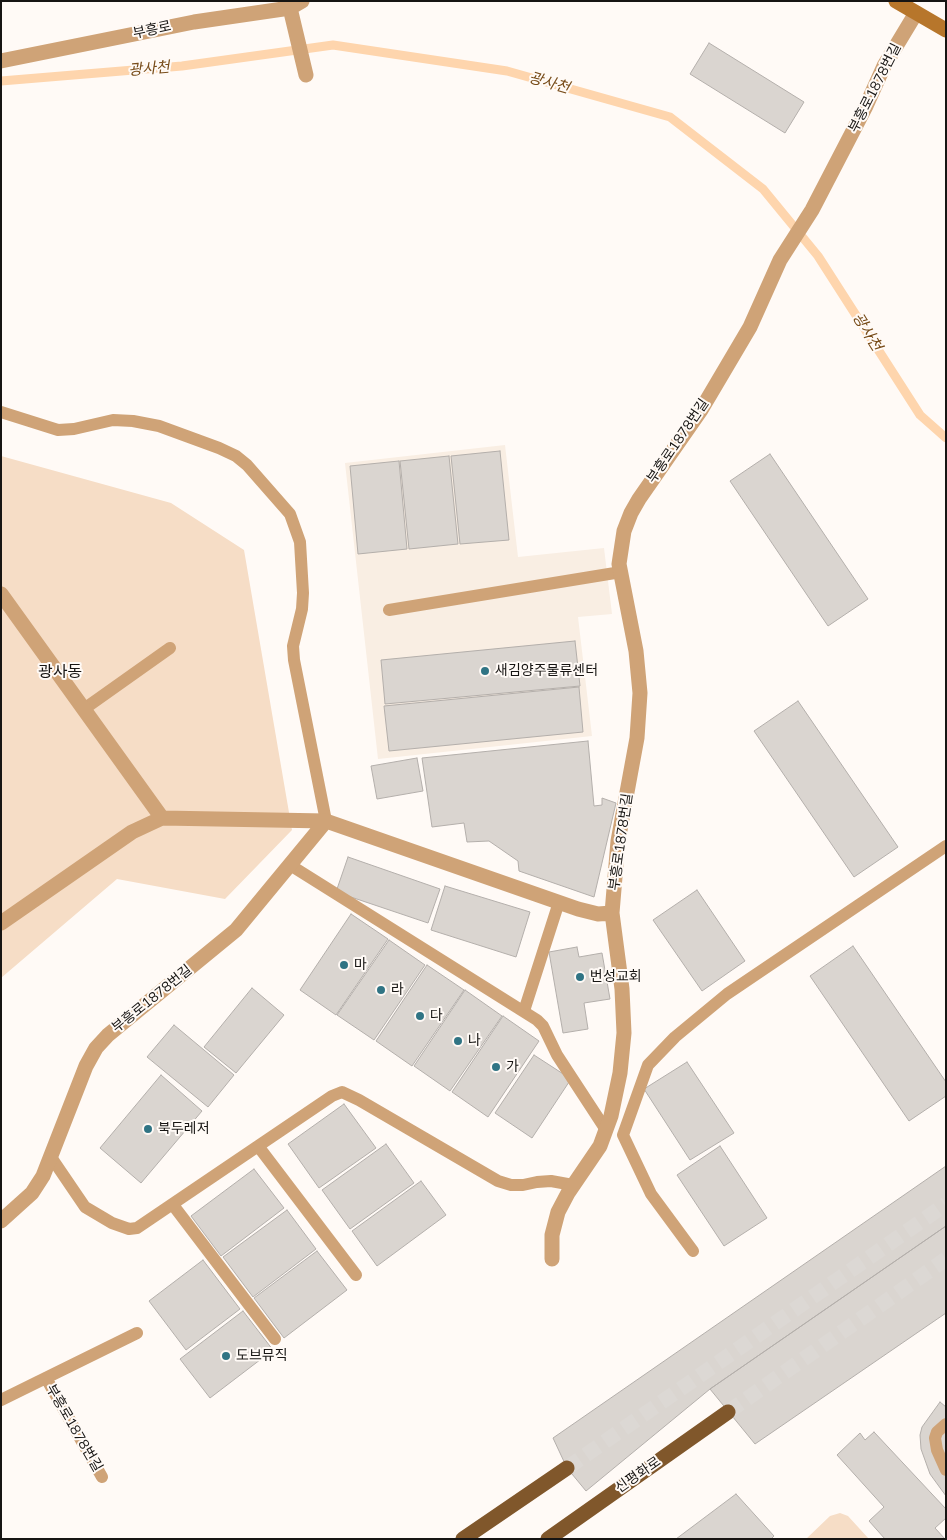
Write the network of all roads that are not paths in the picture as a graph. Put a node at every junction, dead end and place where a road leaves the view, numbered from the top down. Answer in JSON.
{"nodes":[{"id":1,"x":896,"y":1,"type":"edge"},
{"id":2,"x":296,"y":5,"type":"edge"},
{"id":3,"x":916,"y":12,"type":"junction"},
{"id":4,"x":946,"y":30,"type":"edge"},
{"id":5,"x":1,"y":61,"type":"edge"},
{"id":6,"x":305,"y":72,"type":"dead end"},
{"id":7,"x":1,"y":412,"type":"edge"},
{"id":8,"x":621,"y":572,"type":"junction"},
{"id":9,"x":1,"y":594,"type":"edge"},
{"id":10,"x":389,"y":610,"type":"dead end"},
{"id":11,"x":170,"y":648,"type":"dead end"},
{"id":12,"x":84,"y":709,"type":"junction"},
{"id":13,"x":162,"y":818,"type":"junction"},
{"id":14,"x":326,"y":820,"type":"junction"},
{"id":15,"x":946,"y":846,"type":"edge"},
{"id":16,"x":290,"y":865,"type":"junction"},
{"id":17,"x":559,"y":902,"type":"junction"},
{"id":18,"x":612,"y":913,"type":"junction"},
{"id":19,"x":1,"y":923,"type":"edge"},
{"id":20,"x":524,"y":1011,"type":"junction"},
{"id":21,"x":606,"y":1130,"type":"junction"},
{"id":22,"x":258,"y":1146,"type":"junction"},
{"id":23,"x":51,"y":1157,"type":"junction"},
{"id":24,"x":573,"y":1185,"type":"junction"},
{"id":25,"x":173,"y":1205,"type":"junction"},
{"id":26,"x":1,"y":1221,"type":"edge"},
{"id":27,"x":693,"y":1251,"type":"dead end"},
{"id":28,"x":552,"y":1259,"type":"dead end"},
{"id":29,"x":356,"y":1275,"type":"dead end"},
{"id":30,"x":136,"y":1333,"type":"dead end"},
{"id":31,"x":275,"y":1339,"type":"dead end"},
{"id":32,"x":46,"y":1378,"type":"junction"},
{"id":33,"x":1,"y":1400,"type":"edge"},
{"id":34,"x":728,"y":1412,"type":"tunnel mouth"},
{"id":35,"x":946,"y":1424,"type":"edge"},
{"id":36,"x":568,"y":1468,"type":"tunnel mouth"},
{"id":37,"x":946,"y":1470,"type":"edge"},
{"id":38,"x":102,"y":1477,"type":"dead end"},
{"id":39,"x":463,"y":1539,"type":"edge"},
{"id":40,"x":548,"y":1539,"type":"edge"}],
"edges":[{"from":1,"to":3,"type":"main road"},
{"from":2,"to":5,"type":"street","name":"부흥로"},
{"from":2,"to":6,"type":"street"},
{"from":3,"to":4,"type":"main road"},
{"from":3,"to":8,"type":"street","name":"부흥로1878번길"},
{"from":7,"to":14,"type":"lane"},
{"from":8,"to":10,"type":"lane"},
{"from":8,"to":18,"type":"street","name":"부흥로1878번길"},
{"from":9,"to":12,"type":"street"},
{"from":11,"to":12,"type":"lane"},
{"from":12,"to":13,"type":"street"},
{"from":13,"to":14,"type":"street"},
{"from":13,"to":19,"type":"street"},
{"from":14,"to":16,"type":"street","name":"부흥로1878번길"},
{"from":14,"to":17,"type":"street"},
{"from":15,"to":27,"type":"lane"},
{"from":16,"to":20,"type":"lane"},
{"from":16,"to":23,"type":"street","name":"부흥로1878번길"},
{"from":17,"to":18,"type":"street"},
{"from":17,"to":20,"type":"lane"},
{"from":18,"to":21,"type":"street","name":"부흥로1878번길"},
{"from":20,"to":21,"type":"lane"},
{"from":21,"to":24,"type":"street","name":"부흥로1878번길"},
{"from":22,"to":24,"type":"lane"},
{"from":22,"to":25,"type":"lane"},
{"from":22,"to":29,"type":"lane"},
{"from":23,"to":25,"type":"lane"},
{"from":23,"to":26,"type":"street","name":"부흥로1878번길"},
{"from":24,"to":28,"type":"street","name":"부흥로1878번길"},
{"from":25,"to":31,"type":"lane"},
{"from":30,"to":32,"type":"lane","name":"부흥로1878번길"},
{"from":32,"to":33,"type":"lane","name":"부흥로1878번길"},
{"from":32,"to":38,"type":"lane","name":"부흥로1878번길"},
{"from":34,"to":40,"type":"highway","name":"신평화로"},
{"from":35,"to":37,"type":"lane"},
{"from":36,"to":39,"type":"highway"}]}
